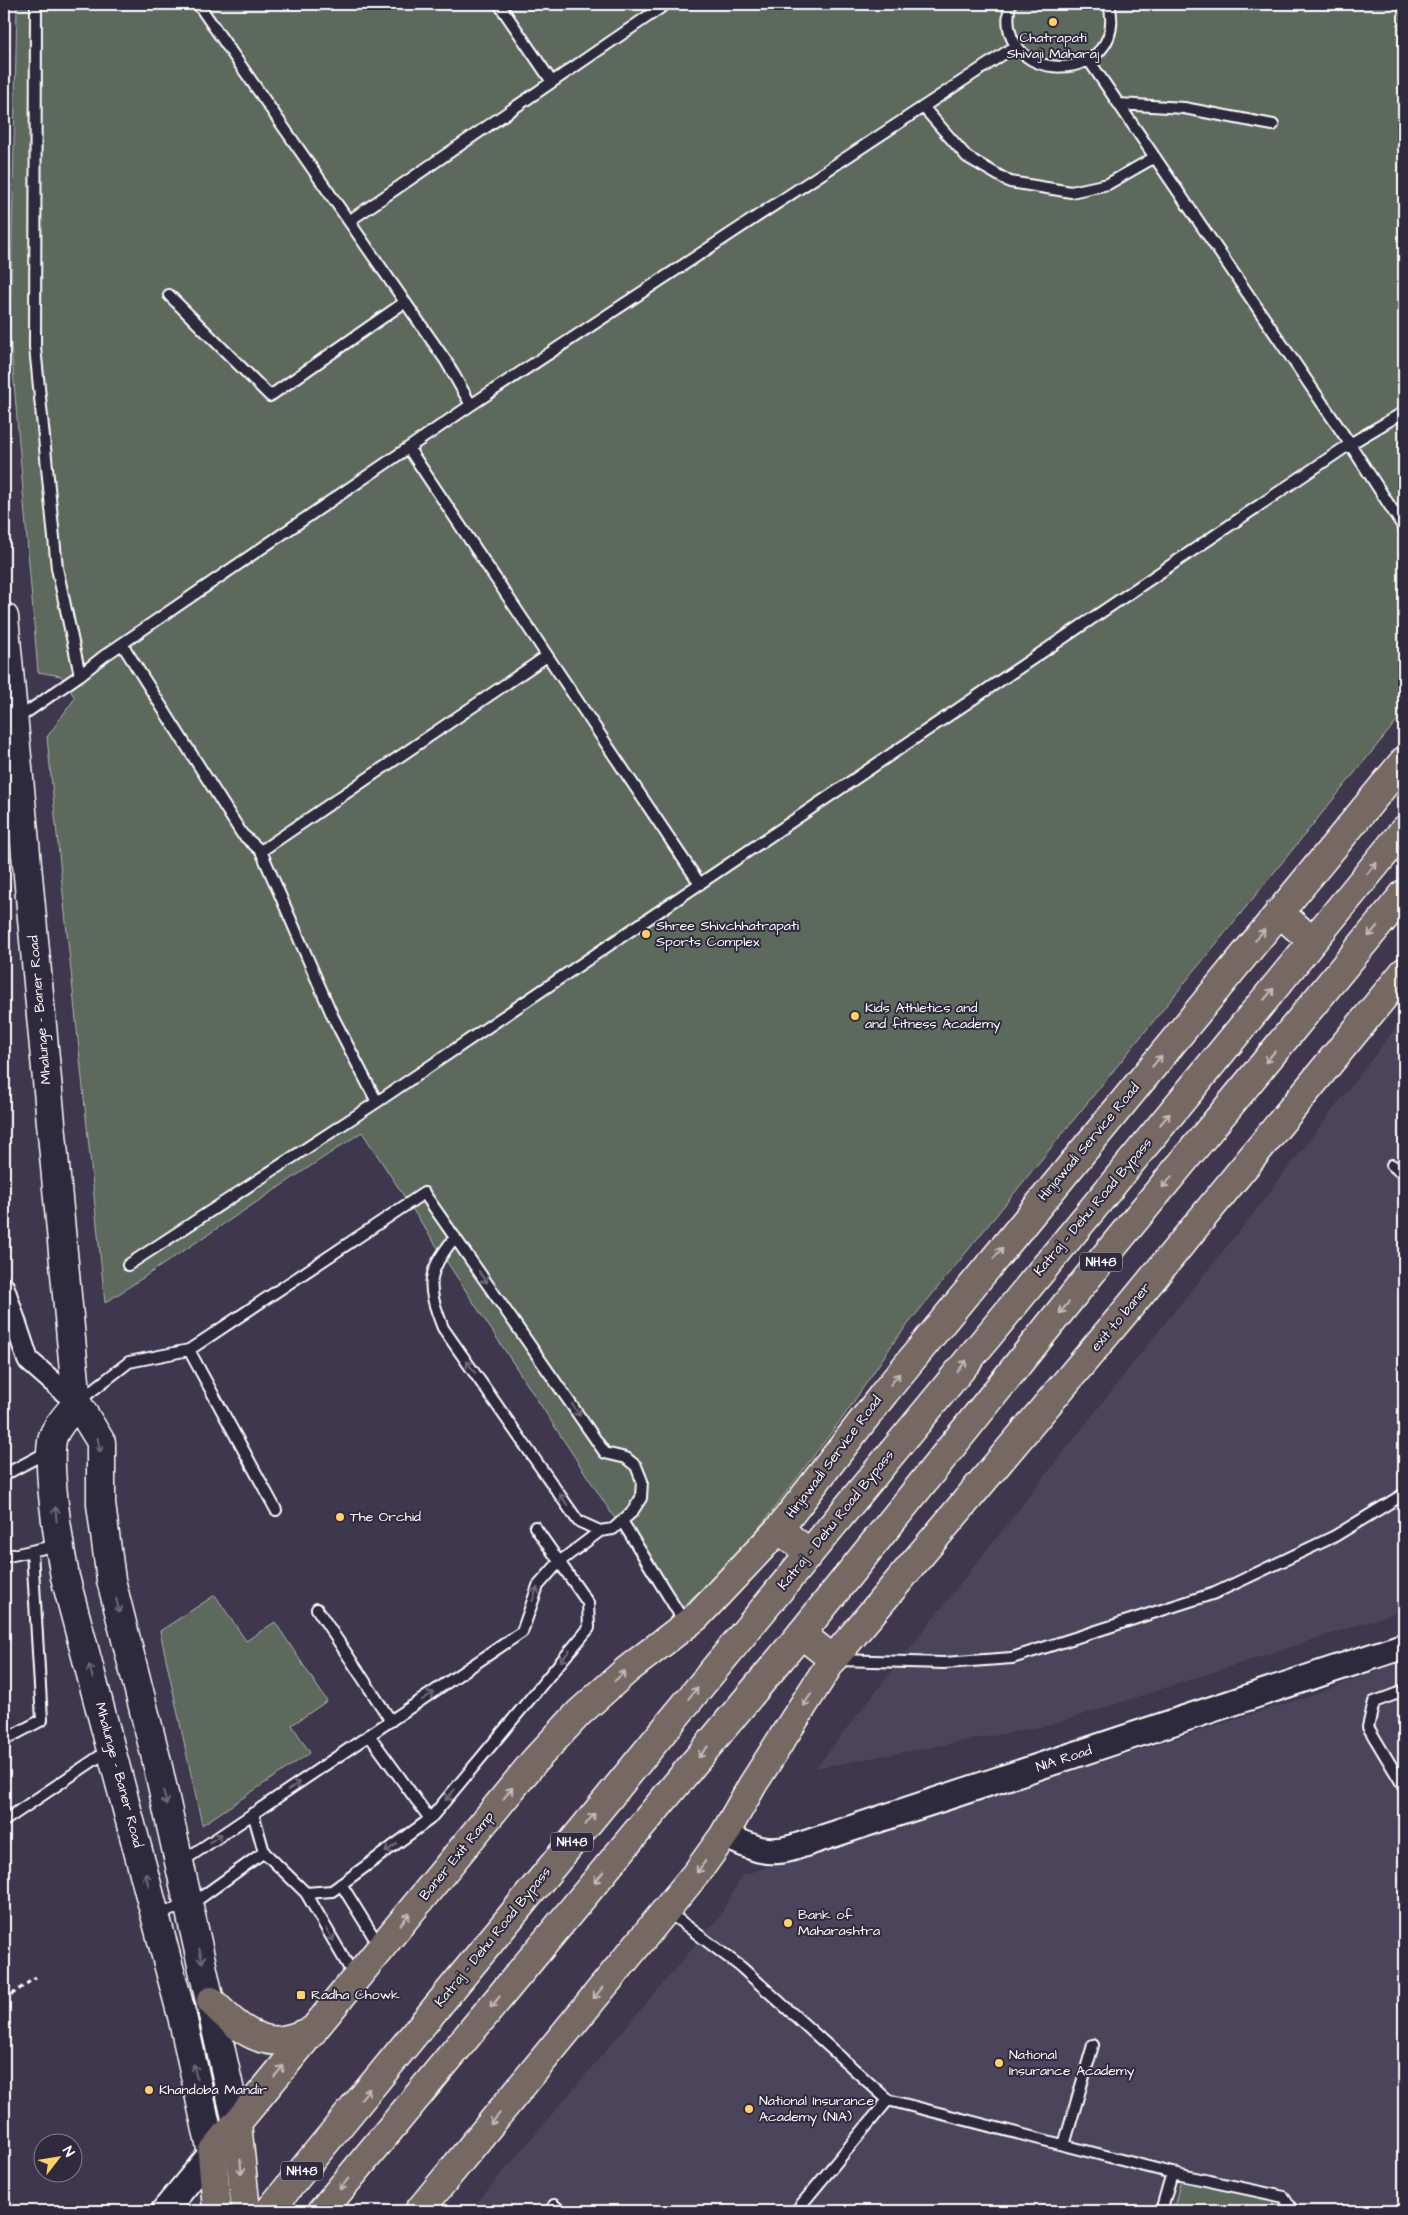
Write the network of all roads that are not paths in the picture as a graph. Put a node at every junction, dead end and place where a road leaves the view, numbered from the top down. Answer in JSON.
{"nodes":[{"id":1,"x":36,"y":4,"type":"edge"},
{"id":2,"x":198,"y":4,"type":"edge"},
{"id":3,"x":499,"y":4,"type":"edge"},
{"id":4,"x":666,"y":4,"type":"edge"},
{"id":5,"x":1010,"y":4,"type":"edge"},
{"id":6,"x":1109,"y":4,"type":"edge"},
{"id":7,"x":1017,"y":45,"type":"junction"},
{"id":8,"x":1088,"y":59,"type":"junction"},
{"id":9,"x":552,"y":82,"type":"junction"},
{"id":10,"x":1119,"y":104,"type":"junction"},
{"id":11,"x":924,"y":108,"type":"junction"},
{"id":12,"x":1273,"y":124,"type":"dead end"},
{"id":13,"x":1155,"y":157,"type":"junction"},
{"id":14,"x":349,"y":222,"type":"junction"},
{"id":15,"x":169,"y":295,"type":"dead end"},
{"id":16,"x":405,"y":302,"type":"junction"},
{"id":17,"x":471,"y":405,"type":"junction"},
{"id":18,"x":1404,"y":412,"type":"edge"},
{"id":19,"x":1350,"y":444,"type":"junction"},
{"id":20,"x":409,"y":449,"type":"junction"},
{"id":21,"x":1404,"y":528,"type":"edge"},
{"id":22,"x":4,"y":617,"type":"edge"},
{"id":23,"x":122,"y":644,"type":"junction"},
{"id":24,"x":547,"y":656,"type":"junction"},
{"id":25,"x":80,"y":675,"type":"junction"},
{"id":26,"x":8,"y":725,"type":"edge"},
{"id":27,"x":1404,"y":761,"type":"edge"},
{"id":28,"x":1404,"y":830,"type":"edge"},
{"id":29,"x":261,"y":851,"type":"junction"},
{"id":30,"x":700,"y":884,"type":"junction"},
{"id":31,"x":1404,"y":894,"type":"edge"},
{"id":32,"x":1280,"y":912,"type":"junction"},
{"id":33,"x":1312,"y":941,"type":"junction"},
{"id":34,"x":1404,"y":972,"type":"edge"},
{"id":35,"x":376,"y":1102,"type":"junction"},
{"id":36,"x":1392,"y":1166,"type":"dead end"},
{"id":37,"x":1404,"y":1175,"type":"edge"},
{"id":38,"x":455,"y":1237,"type":"junction"},
{"id":39,"x":128,"y":1265,"type":"dead end"},
{"id":40,"x":4,"y":1288,"type":"edge"},
{"id":41,"x":189,"y":1350,"type":"junction"},
{"id":42,"x":77,"y":1402,"type":"junction"},
{"id":43,"x":50,"y":1451,"type":"junction"},
{"id":44,"x":4,"y":1476,"type":"edge"},
{"id":45,"x":1404,"y":1494,"type":"edge"},
{"id":46,"x":276,"y":1510,"type":"dead end"},
{"id":47,"x":622,"y":1521,"type":"junction"},
{"id":48,"x":535,"y":1527,"type":"dead end"},
{"id":49,"x":779,"y":1529,"type":"junction"},
{"id":50,"x":600,"y":1531,"type":"junction"},
{"id":51,"x":59,"y":1545,"type":"junction"},
{"id":52,"x":32,"y":1551,"type":"junction"},
{"id":53,"x":809,"y":1553,"type":"junction"},
{"id":54,"x":4,"y":1557,"type":"edge"},
{"id":55,"x":559,"y":1562,"type":"junction"},
{"id":56,"x":317,"y":1609,"type":"dead end"},
{"id":57,"x":686,"y":1625,"type":"junction"},
{"id":58,"x":801,"y":1634,"type":"junction"},
{"id":59,"x":1404,"y":1646,"type":"edge"},
{"id":60,"x":834,"y":1660,"type":"junction"},
{"id":61,"x":1404,"y":1691,"type":"edge"},
{"id":62,"x":391,"y":1721,"type":"junction"},
{"id":63,"x":369,"y":1735,"type":"junction"},
{"id":64,"x":4,"y":1740,"type":"edge"},
{"id":65,"x":115,"y":1758,"type":"junction"},
{"id":66,"x":156,"y":1758,"type":"junction"},
{"id":67,"x":1404,"y":1787,"type":"edge"},
{"id":68,"x":253,"y":1814,"type":"junction"},
{"id":69,"x":430,"y":1819,"type":"junction"},
{"id":70,"x":4,"y":1821,"type":"edge"},
{"id":71,"x":724,"y":1834,"type":"junction"},
{"id":72,"x":264,"y":1852,"type":"junction"},
{"id":73,"x":180,"y":1863,"type":"junction"},
{"id":74,"x":341,"y":1884,"type":"junction"},
{"id":75,"x":306,"y":1893,"type":"junction"},
{"id":76,"x":190,"y":1906,"type":"junction"},
{"id":77,"x":666,"y":1910,"type":"junction"},
{"id":78,"x":156,"y":1914,"type":"junction"},
{"id":79,"x":380,"y":1949,"type":"junction"},
{"id":80,"x":355,"y":1979,"type":"junction"},
{"id":81,"x":211,"y":2001,"type":"junction"},
{"id":82,"x":313,"y":2031,"type":"junction"},
{"id":83,"x":1093,"y":2045,"type":"dead end"},
{"id":84,"x":888,"y":2100,"type":"junction"},
{"id":85,"x":237,"y":2123,"type":"junction"},
{"id":86,"x":1064,"y":2145,"type":"junction"},
{"id":87,"x":212,"y":2153,"type":"junction"},
{"id":88,"x":1172,"y":2173,"type":"junction"},
{"id":89,"x":164,"y":2211,"type":"edge"},
{"id":90,"x":217,"y":2211,"type":"edge"},
{"id":91,"x":246,"y":2211,"type":"edge"},
{"id":92,"x":269,"y":2211,"type":"edge"},
{"id":93,"x":322,"y":2211,"type":"edge"},
{"id":94,"x":419,"y":2211,"type":"edge"},
{"id":95,"x":796,"y":2211,"type":"edge"},
{"id":96,"x":1160,"y":2211,"type":"edge"},
{"id":97,"x":1292,"y":2211,"type":"edge"}],
"edges":[{"from":1,"to":25,"type":"lane"},
{"from":2,"to":14,"type":"lane"},
{"from":3,"to":9,"type":"lane"},
{"from":4,"to":9,"type":"lane"},
{"from":5,"to":7,"type":"lane"},
{"from":6,"to":8,"type":"lane"},
{"from":7,"to":8,"type":"lane"},
{"from":7,"to":11,"type":"lane"},
{"from":8,"to":10,"type":"lane"},
{"from":9,"to":14,"type":"lane"},
{"from":10,"to":12,"type":"lane"},
{"from":10,"to":13,"type":"lane"},
{"from":11,"to":13,"type":"lane"},
{"from":11,"to":17,"type":"lane"},
{"from":13,"to":19,"type":"lane"},
{"from":14,"to":16,"type":"lane"},
{"from":15,"to":16,"type":"lane"},
{"from":16,"to":17,"type":"lane"},
{"from":17,"to":20,"type":"lane"},
{"from":18,"to":19,"type":"lane"},
{"from":19,"to":21,"type":"lane"},
{"from":19,"to":30,"type":"lane"},
{"from":20,"to":23,"type":"lane"},
{"from":20,"to":24,"type":"lane"},
{"from":22,"to":26,"type":"main road","name":"Mhalunge - Baner Road"},
{"from":23,"to":25,"type":"lane"},
{"from":23,"to":29,"type":"lane"},
{"from":24,"to":29,"type":"lane"},
{"from":24,"to":30,"type":"lane"},
{"from":25,"to":26,"type":"lane"},
{"from":26,"to":42,"type":"main road","name":"Mhalunge - Baner Road"},
{"from":27,"to":32,"type":"main road","name":"Hinjawadi Service Road"},
{"from":33,"to":28,"type":"main road","name":"Katraj - Dehu Road Bypass","number":"NH48","one_way":true},
{"from":29,"to":35,"type":"lane"},
{"from":30,"to":35,"type":"lane"},
{"from":31,"to":58,"type":"main road","number":"NH48","one_way":true},
{"from":32,"to":33,"type":"main road"},
{"from":49,"to":32,"type":"main road","name":"Hinjawadi Service Road","one_way":true},
{"from":53,"to":33,"type":"main road","name":"Katraj - Dehu Road Bypass","number":"NH48","one_way":true},
{"from":34,"to":60,"type":"main road","name":"exit to baner"},
{"from":35,"to":39,"type":"lane"},
{"from":36,"to":37,"type":"lane"},
{"from":38,"to":41,"type":"lane"},
{"from":38,"to":47,"type":"lane","one_way":true},
{"from":50,"to":38,"type":"lane","one_way":true},
{"from":40,"to":42,"type":"street"},
{"from":41,"to":42,"type":"lane"},
{"from":41,"to":46,"type":"lane"},
{"from":42,"to":43,"type":"main road","name":"Mhalunge - Baner Road"},
{"from":42,"to":66,"type":"main road","name":"Mhalunge - Baner Road","one_way":true},
{"from":43,"to":44,"type":"lane"},
{"from":51,"to":43,"type":"main road","name":"Mhalunge - Baner Road","one_way":true},
{"from":45,"to":60,"type":"lane"},
{"from":47,"to":50,"type":"lane"},
{"from":47,"to":57,"type":"lane"},
{"from":48,"to":55,"type":"lane"},
{"from":49,"to":53,"type":"main road"},
{"from":49,"to":57,"type":"main road","name":"Baner Exit Ramp"},
{"from":50,"to":55,"type":"lane"},
{"from":51,"to":52,"type":"lane"},
{"from":65,"to":51,"type":"main road","name":"Mhalunge - Baner Road","one_way":true},
{"from":52,"to":54,"type":"lane"},
{"from":52,"to":64,"type":"lane"},
{"from":92,"to":53,"type":"main road","name":"Katraj - Dehu Road Bypass","number":"NH48","one_way":true},
{"from":62,"to":55,"type":"lane","one_way":true},
{"from":55,"to":69,"type":"lane","one_way":true},
{"from":56,"to":62,"type":"lane"},
{"from":79,"to":57,"type":"main road","name":"Baner Exit Ramp","one_way":true},
{"from":58,"to":60,"type":"main road"},
{"from":58,"to":93,"type":"main road","number":"NH48","one_way":true},
{"from":59,"to":71,"type":"street","name":"NIA Road"},
{"from":60,"to":71,"type":"main road","one_way":true},
{"from":61,"to":67,"type":"lane"},
{"from":62,"to":63,"type":"lane"},
{"from":68,"to":63,"type":"lane","one_way":true},
{"from":63,"to":69,"type":"lane"},
{"from":65,"to":66,"type":"main road"},
{"from":65,"to":70,"type":"lane"},
{"from":78,"to":65,"type":"main road","name":"Mhalunge - Baner Road","one_way":true},
{"from":66,"to":73,"type":"main road","name":"Mhalunge - Baner Road","one_way":true},
{"from":68,"to":72,"type":"lane"},
{"from":73,"to":68,"type":"lane","one_way":true},
{"from":69,"to":74,"type":"lane","one_way":true},
{"from":71,"to":77,"type":"main road","one_way":true},
{"from":72,"to":75,"type":"lane"},
{"from":72,"to":76,"type":"lane"},
{"from":73,"to":76,"type":"main road","name":"Mhalunge - Baner Road"},
{"from":74,"to":75,"type":"lane"},
{"from":74,"to":79,"type":"lane"},
{"from":75,"to":80,"type":"lane","one_way":true},
{"from":76,"to":78,"type":"lane"},
{"from":76,"to":81,"type":"main road","name":"Mhalunge - Baner Road","one_way":true},
{"from":77,"to":84,"type":"lane"},
{"from":77,"to":94,"type":"main road","one_way":true},
{"from":87,"to":78,"type":"main road","name":"Mhalunge - Baner Road","one_way":true},
{"from":79,"to":80,"type":"main road","name":"Baner Exit Ramp"},
{"from":80,"to":82,"type":"main road","name":"Baner Exit Ramp"},
{"from":81,"to":82,"type":"main road"},
{"from":81,"to":85,"type":"main road","name":"Mhalunge - Baner Road"},
{"from":85,"to":82,"type":"main road","name":"Baner Exit Ramp","one_way":true},
{"from":83,"to":86,"type":"lane"},
{"from":84,"to":86,"type":"lane"},
{"from":84,"to":95,"type":"lane"},
{"from":85,"to":87,"type":"main road","name":"Baner Exit Ramp"},
{"from":85,"to":91,"type":"main road","one_way":true},
{"from":86,"to":88,"type":"lane"},
{"from":87,"to":89,"type":"street","name":"Baner Exit Ramp"},
{"from":87,"to":90,"type":"main road"},
{"from":88,"to":96,"type":"lane"},
{"from":88,"to":97,"type":"lane"}]}
